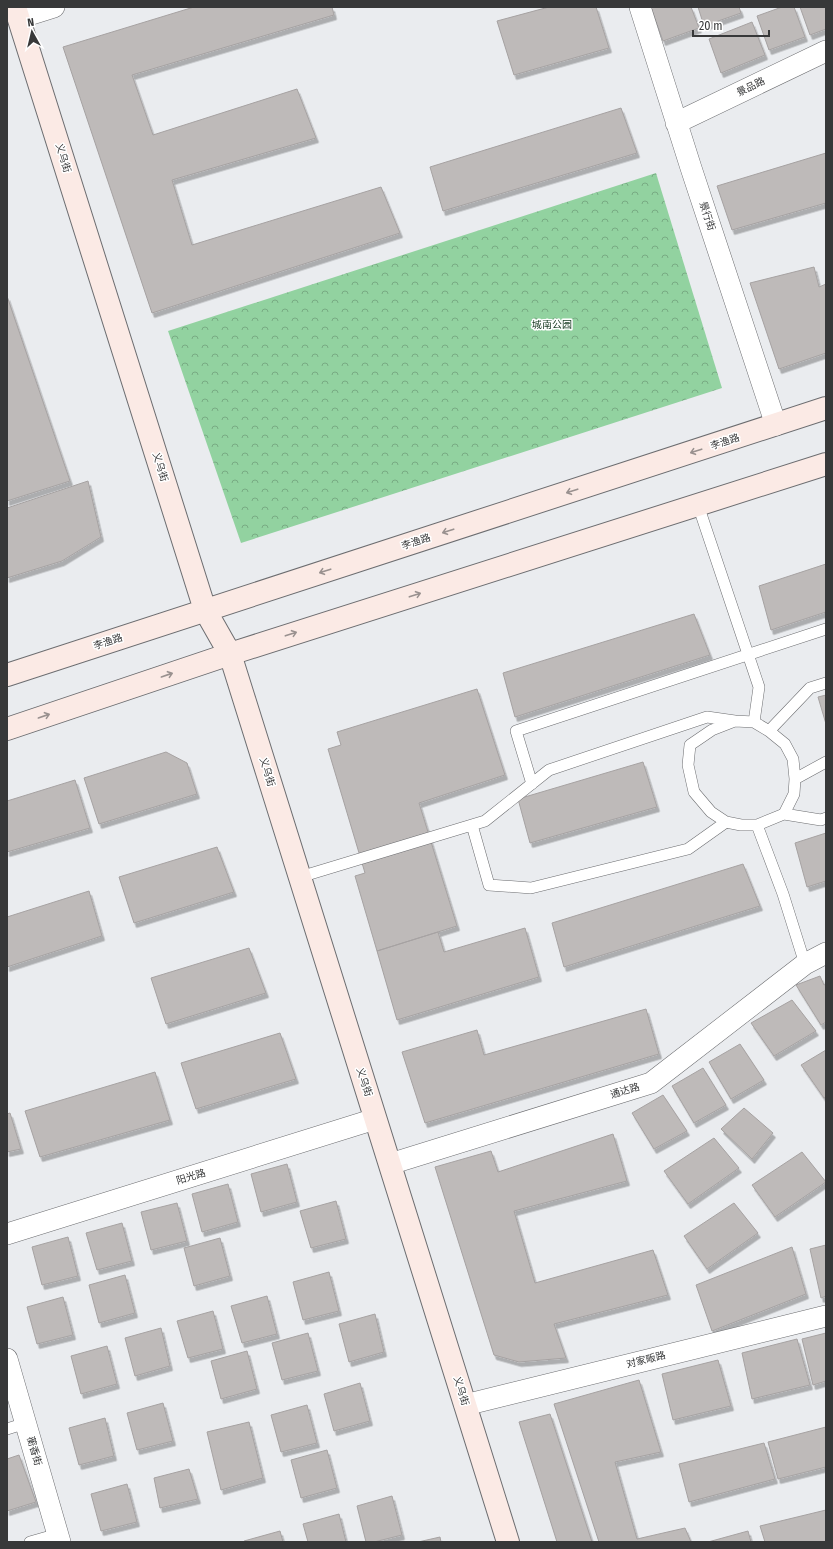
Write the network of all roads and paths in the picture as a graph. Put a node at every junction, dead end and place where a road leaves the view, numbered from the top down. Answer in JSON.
{"nodes":[{"id":1,"x":54,"y":7,"type":"edge"},
{"id":2,"x":640,"y":7,"type":"edge"},
{"id":3,"x":17,"y":13,"type":"edge"},
{"id":4,"x":826,"y":51,"type":"edge"},
{"id":5,"x":676,"y":124,"type":"junction"},
{"id":6,"x":826,"y":408,"type":"edge"},
{"id":7,"x":776,"y":425,"type":"junction"},
{"id":8,"x":826,"y":464,"type":"edge"},
{"id":9,"x":698,"y":505,"type":"junction"},
{"id":10,"x":205,"y":610,"type":"junction"},
{"id":11,"x":826,"y":629,"type":"edge"},
{"id":12,"x":230,"y":654,"type":"junction"},
{"id":13,"x":748,"y":655,"type":"junction"},
{"id":14,"x":7,"y":675,"type":"edge"},
{"id":15,"x":826,"y":683,"type":"edge"},
{"id":16,"x":735,"y":721,"type":"junction"},
{"id":17,"x":754,"y":722,"type":"junction"},
{"id":18,"x":7,"y":728,"type":"edge"},
{"id":19,"x":769,"y":732,"type":"junction"},
{"id":20,"x":826,"y":762,"type":"edge"},
{"id":21,"x":795,"y":779,"type":"junction"},
{"id":22,"x":532,"y":784,"type":"junction"},
{"id":23,"x":784,"y":814,"type":"junction"},
{"id":24,"x":826,"y":818,"type":"edge"},
{"id":25,"x":726,"y":822,"type":"junction"},
{"id":26,"x":472,"y":825,"type":"junction"},
{"id":27,"x":757,"y":825,"type":"junction"},
{"id":28,"x":300,"y":877,"type":"junction"},
{"id":29,"x":826,"y":953,"type":"edge"},
{"id":30,"x":805,"y":964,"type":"junction"},
{"id":31,"x":376,"y":1119,"type":"junction"},
{"id":32,"x":390,"y":1164,"type":"junction"},
{"id":33,"x":7,"y":1234,"type":"edge"},
{"id":34,"x":826,"y":1316,"type":"edge"},
{"id":35,"x":7,"y":1359,"type":"edge"},
{"id":36,"x":465,"y":1405,"type":"junction"},
{"id":37,"x":16,"y":1426,"type":"edge"},
{"id":38,"x":59,"y":1538,"type":"edge"},
{"id":39,"x":30,"y":1542,"type":"edge"},
{"id":40,"x":508,"y":1542,"type":"edge"}],
"edges":[{"from":1,"to":3,"type":"street"},
{"from":2,"to":5,"type":"street","name":"景行街"},
{"from":3,"to":10,"type":"main road","name":"义乌街"},
{"from":4,"to":5,"type":"street","name":"景品路"},
{"from":5,"to":7,"type":"street","name":"景行街"},
{"from":6,"to":7,"type":"main road","name":"李渔路"},
{"from":7,"to":10,"type":"main road","name":"李渔路","one_way":true},
{"from":8,"to":9,"type":"main road"},
{"from":12,"to":9,"type":"main road","one_way":true},
{"from":9,"to":13,"type":"lane"},
{"from":10,"to":12,"type":"main road","name":"义乌街"},
{"from":10,"to":14,"type":"main road","name":"李渔路"},
{"from":11,"to":13,"type":"lane"},
{"from":18,"to":12,"type":"main road","one_way":true},
{"from":12,"to":28,"type":"main road","name":"义乌街"},
{"from":13,"to":17,"type":"lane"},
{"from":13,"to":22,"type":"lane"},
{"from":15,"to":19,"type":"lane"},
{"from":16,"to":17,"type":"lane"},
{"from":16,"to":22,"type":"lane"},
{"from":16,"to":25,"type":"lane"},
{"from":17,"to":19,"type":"lane"},
{"from":19,"to":21,"type":"lane"},
{"from":20,"to":21,"type":"lane"},
{"from":21,"to":23,"type":"lane"},
{"from":22,"to":26,"type":"lane"},
{"from":23,"to":24,"type":"lane"},
{"from":23,"to":27,"type":"lane"},
{"from":25,"to":26,"type":"lane"},
{"from":25,"to":27,"type":"lane"},
{"from":26,"to":28,"type":"lane"},
{"from":27,"to":30,"type":"lane"},
{"from":28,"to":31,"type":"main road","name":"义乌街"},
{"from":29,"to":30,"type":"street","name":"通达路"},
{"from":30,"to":32,"type":"street","name":"通达路"},
{"from":31,"to":32,"type":"main road","name":"义乌街"},
{"from":31,"to":33,"type":"street","name":"阳光路"},
{"from":32,"to":36,"type":"main road","name":"义乌街"},
{"from":34,"to":36,"type":"street","name":"对家畈路"},
{"from":35,"to":37,"type":"street","name":"蘅香街"},
{"from":36,"to":40,"type":"main road","name":"义乌街"},
{"from":37,"to":38,"type":"street","name":"蘅香街"},
{"from":38,"to":39,"type":"lane"}]}
